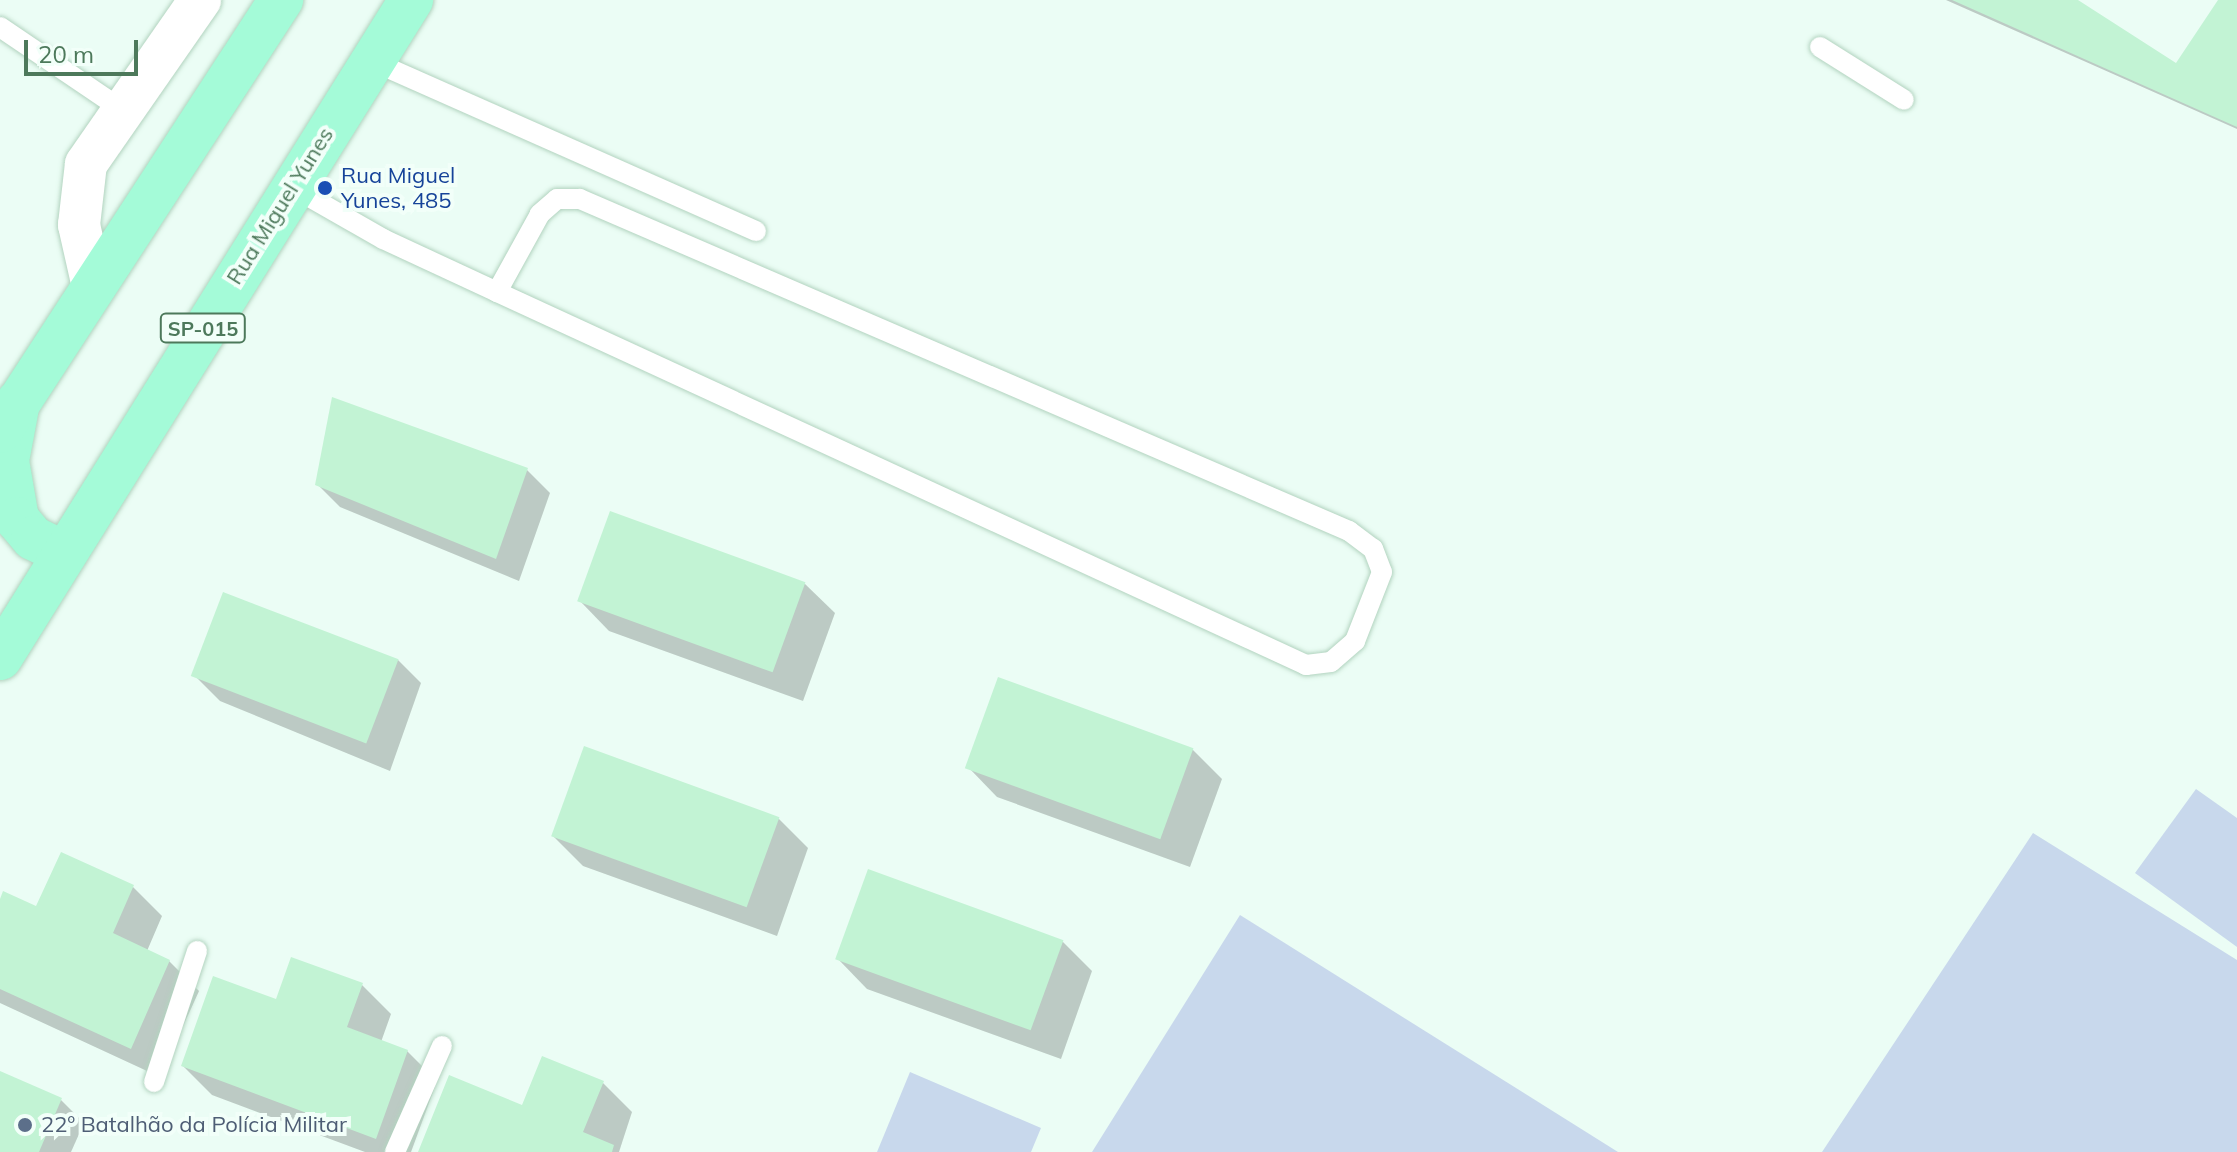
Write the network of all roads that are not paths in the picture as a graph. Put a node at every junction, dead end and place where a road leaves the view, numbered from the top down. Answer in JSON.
{"nodes":[{"id":1,"x":200,"y":0,"type":"edge"},
{"id":2,"x":281,"y":0,"type":"edge"},
{"id":3,"x":411,"y":0,"type":"edge"},
{"id":4,"x":0,"y":27,"type":"edge"},
{"id":5,"x":1820,"y":47,"type":"dead end"},
{"id":6,"x":372,"y":61,"type":"junction"},
{"id":7,"x":1904,"y":100,"type":"dead end"},
{"id":8,"x":121,"y":109,"type":"junction"},
{"id":9,"x":292,"y":187,"type":"junction"},
{"id":10,"x":756,"y":231,"type":"dead end"},
{"id":11,"x":93,"y":287,"type":"junction"},
{"id":12,"x":497,"y":292,"type":"junction"},
{"id":13,"x":9,"y":416,"type":"edge"},
{"id":14,"x":62,"y":552,"type":"junction"},
{"id":15,"x":0,"y":658,"type":"edge"},
{"id":16,"x":197,"y":951,"type":"dead end"},
{"id":17,"x":442,"y":1046,"type":"dead end"},
{"id":18,"x":154,"y":1082,"type":"dead end"},
{"id":19,"x":395,"y":1152,"type":"edge"}],
"edges":[{"from":1,"to":8,"type":"street"},
{"from":2,"to":11,"type":"main road"},
{"from":3,"to":6,"type":"main road","name":"Rua Miguel Yunes","number":"SP-015"},
{"from":4,"to":8,"type":"lane"},
{"from":5,"to":7,"type":"lane"},
{"from":6,"to":9,"type":"main road","name":"Rua Miguel Yunes","number":"SP-015"},
{"from":6,"to":10,"type":"lane"},
{"from":8,"to":11,"type":"street"},
{"from":9,"to":12,"type":"lane"},
{"from":9,"to":14,"type":"main road","name":"Rua Miguel Yunes","number":"SP-015"},
{"from":11,"to":13,"type":"main road"},
{"from":12,"to":12,"type":"lane"},
{"from":13,"to":14,"type":"main road"},
{"from":14,"to":15,"type":"main road","name":"Rua Miguel Yunes","number":"SP-015"},
{"from":16,"to":18,"type":"lane"},
{"from":17,"to":19,"type":"lane"}]}
